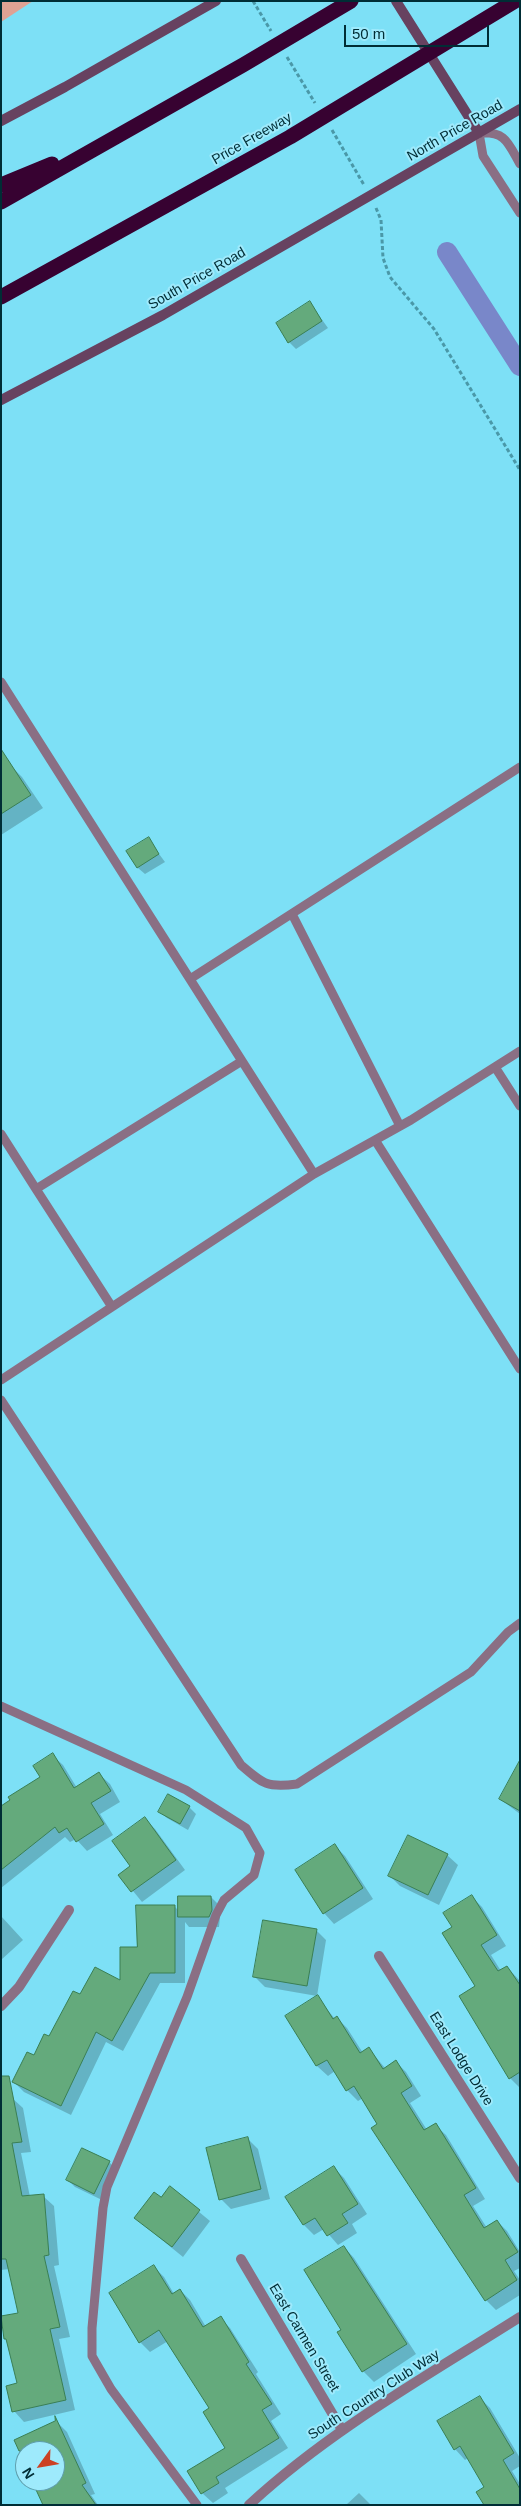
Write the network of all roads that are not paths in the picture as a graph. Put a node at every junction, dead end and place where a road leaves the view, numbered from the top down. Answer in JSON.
{"nodes":[{"id":1,"x":216,"y":1,"type":"edge"},
{"id":2,"x":351,"y":1,"type":"edge"},
{"id":3,"x":396,"y":1,"type":"edge"},
{"id":4,"x":515,"y":1,"type":"edge"},
{"id":5,"x":520,"y":109,"type":"edge"},
{"id":6,"x":1,"y":121,"type":"edge"},
{"id":7,"x":479,"y":133,"type":"junction"},
{"id":8,"x":107,"y":142,"type":"junction"},
{"id":9,"x":520,"y":164,"type":"edge"},
{"id":10,"x":404,"y":177,"type":"joint"},
{"id":11,"x":1,"y":185,"type":"edge"},
{"id":12,"x":1,"y":202,"type":"edge"},
{"id":13,"x":520,"y":213,"type":"edge"},
{"id":14,"x":103,"y":242,"type":"junction"},
{"id":15,"x":1,"y":297,"type":"edge"},
{"id":16,"x":1,"y":309,"type":"edge"},
{"id":17,"x":1,"y":400,"type":"edge"},
{"id":18,"x":1,"y":682,"type":"edge"},
{"id":19,"x":520,"y":767,"type":"edge"},
{"id":20,"x":292,"y":914,"type":"junction"},
{"id":21,"x":190,"y":979,"type":"junction"},
{"id":22,"x":520,"y":1051,"type":"edge"},
{"id":23,"x":242,"y":1061,"type":"junction"},
{"id":24,"x":495,"y":1067,"type":"junction"},
{"id":25,"x":520,"y":1106,"type":"edge"},
{"id":26,"x":400,"y":1126,"type":"junction"},
{"id":27,"x":1,"y":1134,"type":"edge"},
{"id":28,"x":374,"y":1140,"type":"junction"},
{"id":29,"x":314,"y":1174,"type":"junction"},
{"id":30,"x":36,"y":1190,"type":"junction"},
{"id":31,"x":112,"y":1307,"type":"junction"},
{"id":32,"x":520,"y":1369,"type":"edge"},
{"id":33,"x":1,"y":1380,"type":"edge"},
{"id":34,"x":1,"y":1400,"type":"edge"},
{"id":35,"x":520,"y":1623,"type":"edge"},
{"id":36,"x":1,"y":1706,"type":"edge"},
{"id":37,"x":69,"y":1910,"type":"dead end"},
{"id":38,"x":379,"y":1956,"type":"dead end"},
{"id":39,"x":1,"y":2006,"type":"edge"},
{"id":40,"x":520,"y":2178,"type":"edge"},
{"id":41,"x":241,"y":2259,"type":"dead end"},
{"id":42,"x":520,"y":2317,"type":"edge"},
{"id":43,"x":342,"y":2430,"type":"junction"},
{"id":44,"x":197,"y":2505,"type":"edge"},
{"id":45,"x":249,"y":2505,"type":"edge"}],
"edges":[{"from":1,"to":6,"type":"main road"},
{"from":2,"to":8,"type":"highway"},
{"from":3,"to":7,"type":"main road"},
{"from":4,"to":14,"type":"highway","name":"Price Freeway"},
{"from":5,"to":7,"type":"main road","name":"North Price Road"},
{"from":7,"to":9,"type":"lane"},
{"from":7,"to":10,"type":"main road","name":"North Price Road"},
{"from":7,"to":13,"type":"lane"},
{"from":8,"to":11,"type":"highway"},
{"from":8,"to":12,"type":"highway"},
{"from":10,"to":17,"type":"main road","name":"South Price Road"},
{"from":14,"to":15,"type":"highway","name":"Price Freeway"},
{"from":14,"to":16,"type":"highway"},
{"from":18,"to":21,"type":"lane"},
{"from":19,"to":20,"type":"lane"},
{"from":20,"to":21,"type":"lane"},
{"from":20,"to":26,"type":"lane"},
{"from":21,"to":23,"type":"lane"},
{"from":22,"to":24,"type":"lane"},
{"from":23,"to":29,"type":"lane"},
{"from":23,"to":30,"type":"lane"},
{"from":24,"to":25,"type":"lane"},
{"from":24,"to":26,"type":"lane"},
{"from":26,"to":28,"type":"lane"},
{"from":27,"to":30,"type":"lane"},
{"from":28,"to":29,"type":"lane"},
{"from":28,"to":32,"type":"lane"},
{"from":29,"to":31,"type":"lane"},
{"from":30,"to":31,"type":"lane"},
{"from":31,"to":33,"type":"lane"},
{"from":34,"to":35,"type":"lane"},
{"from":36,"to":44,"type":"lane"},
{"from":37,"to":39,"type":"street"},
{"from":38,"to":40,"type":"street","name":"East Lodge Drive"},
{"from":41,"to":43,"type":"street","name":"East Carmen Street"},
{"from":42,"to":43,"type":"street","name":"South Country Club Way"},
{"from":43,"to":45,"type":"street","name":"South Country Club Way"}]}
